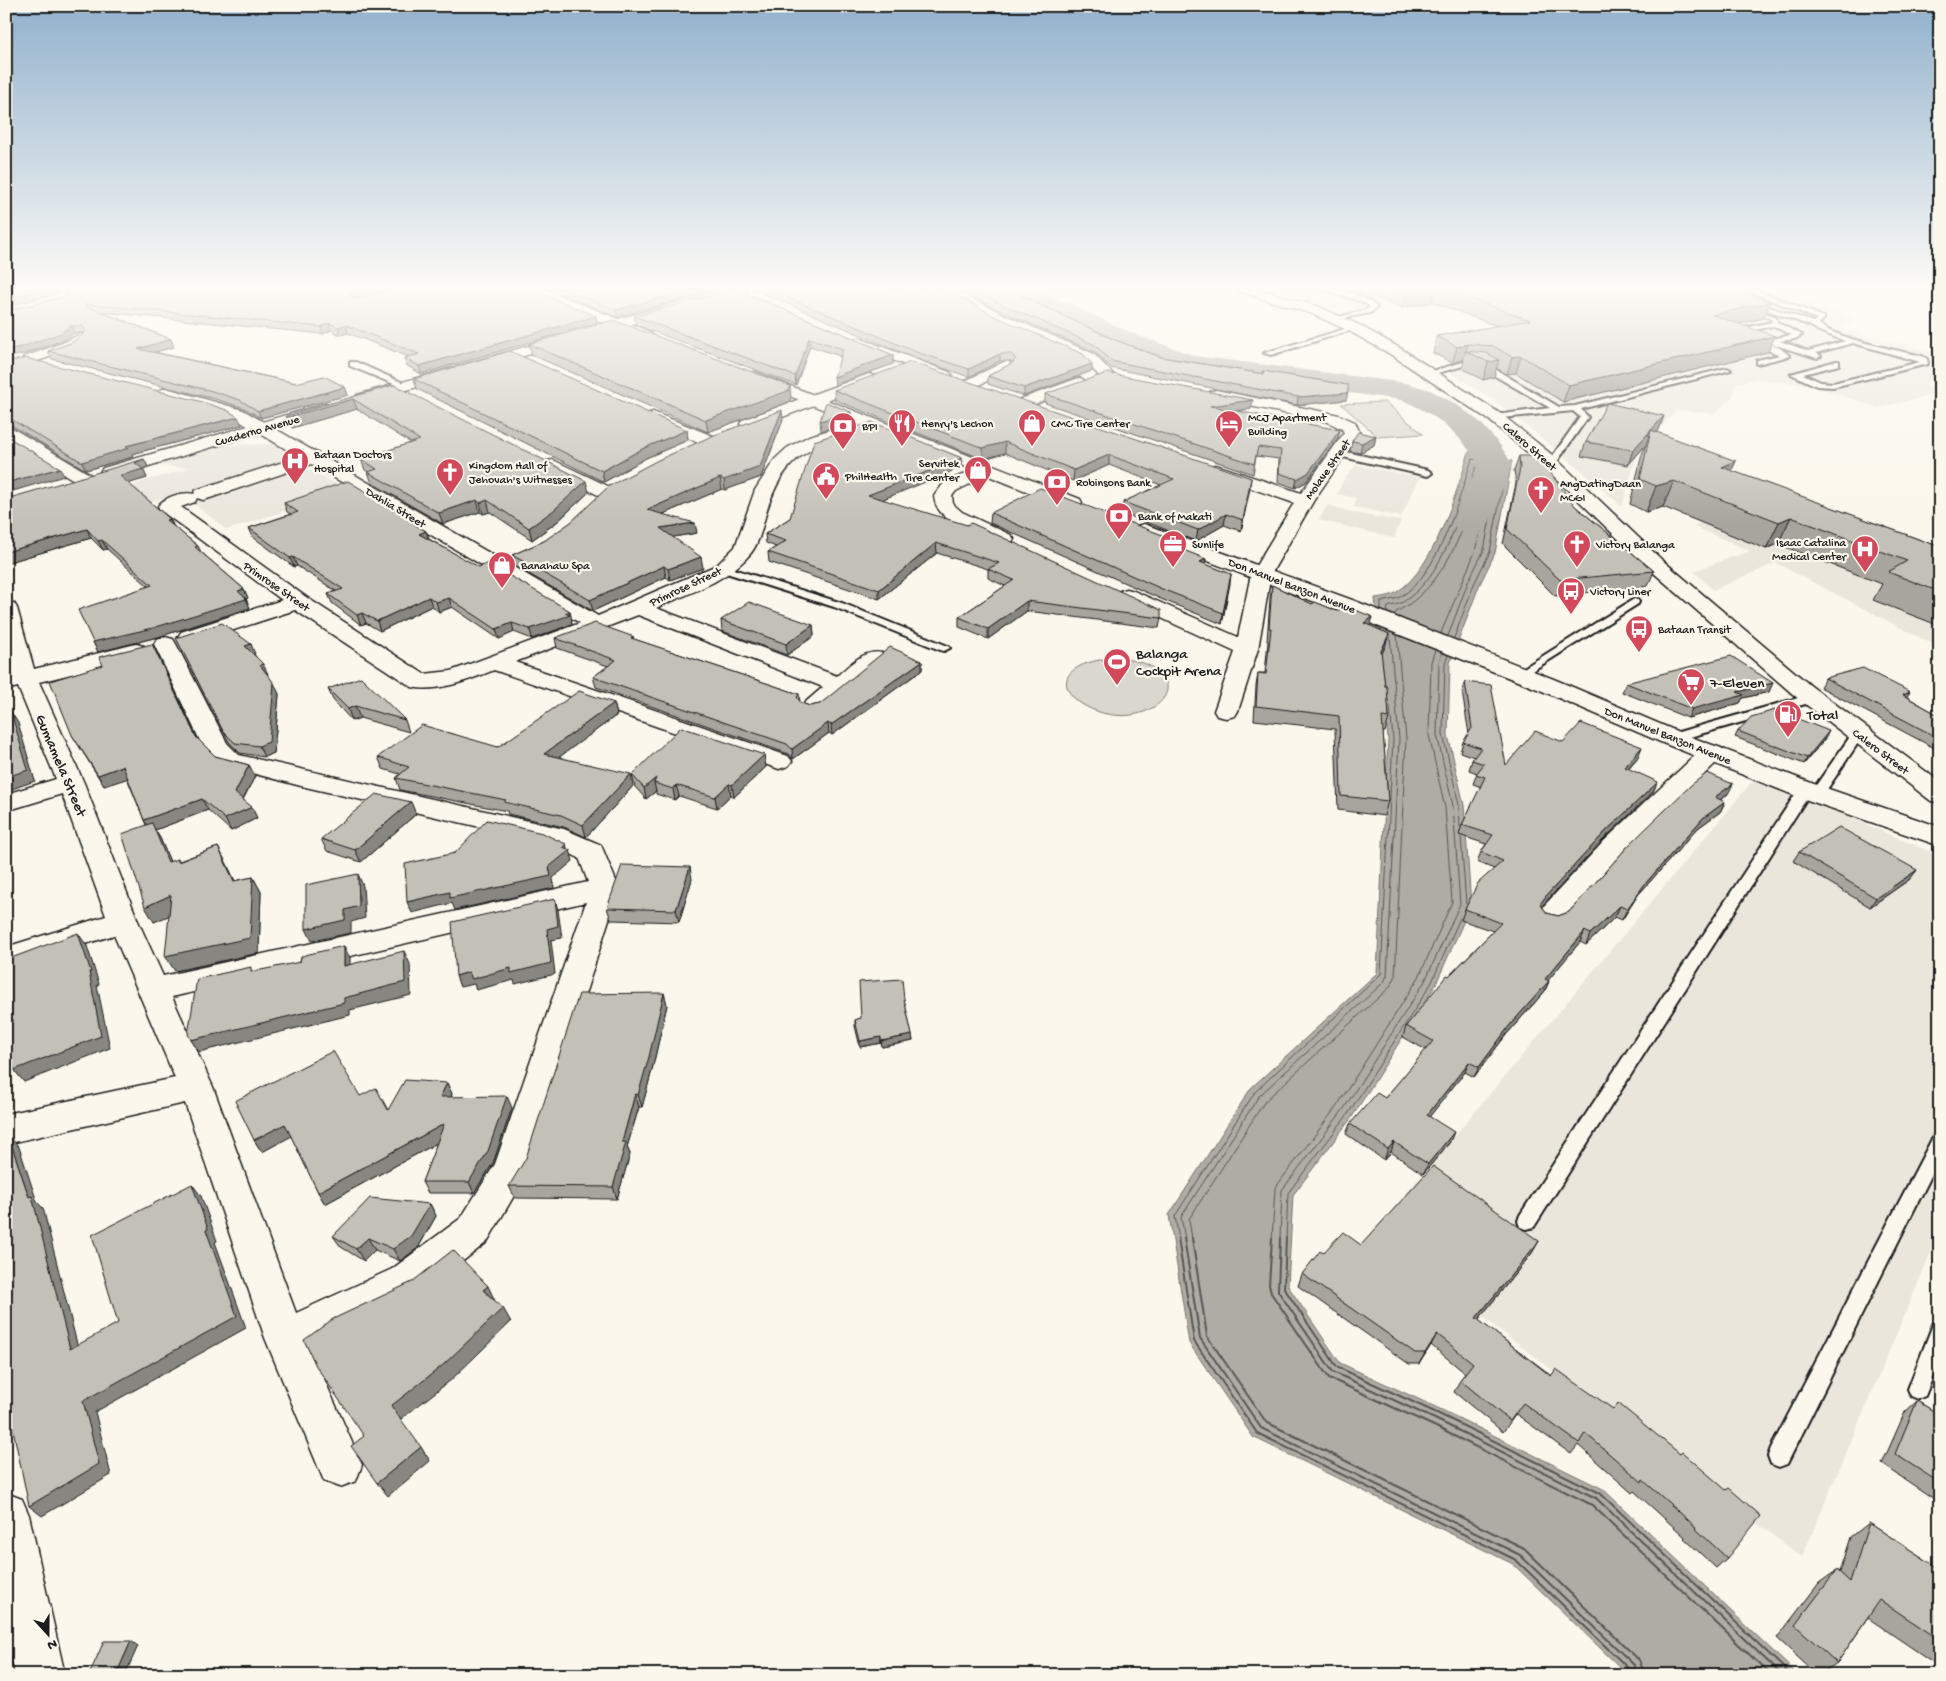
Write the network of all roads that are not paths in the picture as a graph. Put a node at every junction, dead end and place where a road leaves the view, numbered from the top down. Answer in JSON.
{"nodes":[{"id":1,"x":361,"y":367,"type":"edge"},
{"id":2,"x":465,"y":367,"type":"edge"},
{"id":3,"x":902,"y":367,"type":"edge"},
{"id":4,"x":921,"y":367,"type":"edge"},
{"id":5,"x":1003,"y":367,"type":"edge"},
{"id":6,"x":1098,"y":367,"type":"edge"},
{"id":7,"x":1419,"y":367,"type":"edge"},
{"id":8,"x":1452,"y":367,"type":"edge"},
{"id":9,"x":1486,"y":367,"type":"edge"},
{"id":10,"x":1819,"y":367,"type":"edge"},
{"id":11,"x":1909,"y":367,"type":"edge"},
{"id":12,"x":1727,"y":370,"type":"edge"},
{"id":13,"x":743,"y":372,"type":"edge"},
{"id":14,"x":1105,"y":374,"type":"junction"},
{"id":15,"x":1430,"y":374,"type":"junction"},
{"id":16,"x":1122,"y":377,"type":"edge"},
{"id":17,"x":970,"y":384,"type":"junction"},
{"id":18,"x":401,"y":386,"type":"junction"},
{"id":19,"x":153,"y":390,"type":"edge"},
{"id":20,"x":988,"y":390,"type":"edge"},
{"id":21,"x":1202,"y":392,"type":"edge"},
{"id":22,"x":1006,"y":397,"type":"edge"},
{"id":23,"x":814,"y":399,"type":"junction"},
{"id":24,"x":424,"y":400,"type":"edge"},
{"id":25,"x":353,"y":401,"type":"edge"},
{"id":26,"x":1024,"y":403,"type":"junction"},
{"id":27,"x":335,"y":406,"type":"edge"},
{"id":28,"x":1575,"y":408,"type":"junction"},
{"id":29,"x":636,"y":409,"type":"edge"},
{"id":30,"x":1558,"y":410,"type":"junction"},
{"id":31,"x":1052,"y":413,"type":"edge"},
{"id":32,"x":1495,"y":417,"type":"junction"},
{"id":33,"x":872,"y":423,"type":"junction"},
{"id":34,"x":262,"y":428,"type":"junction"},
{"id":35,"x":6,"y":432,"type":"edge"},
{"id":36,"x":707,"y":440,"type":"junction"},
{"id":37,"x":689,"y":448,"type":"edge"},
{"id":38,"x":1338,"y":453,"type":"junction"},
{"id":39,"x":536,"y":456,"type":"edge"},
{"id":40,"x":313,"y":458,"type":"junction"},
{"id":41,"x":1551,"y":464,"type":"junction"},
{"id":42,"x":1202,"y":465,"type":"edge"},
{"id":43,"x":986,"y":469,"type":"junction"},
{"id":44,"x":1428,"y":473,"type":"dead end"},
{"id":45,"x":85,"y":479,"type":"junction"},
{"id":46,"x":621,"y":482,"type":"edge"},
{"id":47,"x":59,"y":486,"type":"edge"},
{"id":48,"x":1305,"y":500,"type":"junction"},
{"id":49,"x":1090,"y":510,"type":"edge"},
{"id":50,"x":1124,"y":523,"type":"edge"},
{"id":51,"x":1020,"y":546,"type":"edge"},
{"id":52,"x":513,"y":558,"type":"edge"},
{"id":53,"x":496,"y":566,"type":"junction"},
{"id":54,"x":724,"y":568,"type":"junction"},
{"id":55,"x":1261,"y":574,"type":"junction"},
{"id":56,"x":1111,"y":588,"type":"edge"},
{"id":57,"x":298,"y":602,"type":"junction"},
{"id":58,"x":1634,"y":602,"type":"dead end"},
{"id":59,"x":6,"y":608,"type":"edge"},
{"id":60,"x":638,"y":608,"type":"junction"},
{"id":61,"x":597,"y":624,"type":"junction"},
{"id":62,"x":165,"y":644,"type":"junction"},
{"id":63,"x":944,"y":648,"type":"dead end"},
{"id":64,"x":1247,"y":650,"type":"junction"},
{"id":65,"x":874,"y":658,"type":"edge"},
{"id":66,"x":494,"y":663,"type":"junction"},
{"id":67,"x":1520,"y":674,"type":"junction"},
{"id":68,"x":16,"y":680,"type":"edge"},
{"id":69,"x":839,"y":685,"type":"junction"},
{"id":70,"x":1812,"y":698,"type":"junction"},
{"id":71,"x":812,"y":707,"type":"edge"},
{"id":72,"x":1226,"y":711,"type":"dead end"},
{"id":73,"x":1858,"y":734,"type":"junction"},
{"id":74,"x":1672,"y":738,"type":"junction"},
{"id":75,"x":1712,"y":753,"type":"junction"},
{"id":76,"x":779,"y":761,"type":"dead end"},
{"id":77,"x":71,"y":783,"type":"junction"},
{"id":78,"x":1811,"y":792,"type":"junction"},
{"id":79,"x":1940,"y":795,"type":"edge"},
{"id":80,"x":6,"y":803,"type":"edge"},
{"id":81,"x":1940,"y":837,"type":"edge"},
{"id":82,"x":605,"y":888,"type":"junction"},
{"id":83,"x":1553,"y":914,"type":"edge"},
{"id":84,"x":124,"y":921,"type":"junction"},
{"id":85,"x":6,"y":958,"type":"edge"},
{"id":86,"x":154,"y":990,"type":"junction"},
{"id":87,"x":196,"y":1087,"type":"junction"},
{"id":88,"x":6,"y":1129,"type":"edge"},
{"id":89,"x":1940,"y":1140,"type":"edge"},
{"id":90,"x":1527,"y":1221,"type":"dead end"},
{"id":91,"x":1940,"y":1332,"type":"edge"},
{"id":92,"x":284,"y":1338,"type":"junction"},
{"id":93,"x":1918,"y":1389,"type":"dead end"},
{"id":94,"x":1779,"y":1456,"type":"dead end"},
{"id":95,"x":340,"y":1466,"type":"dead end"},
{"id":96,"x":6,"y":1515,"type":"edge"},
{"id":97,"x":39,"y":1675,"type":"edge"}],
"edges":[{"from":1,"to":18,"type":"lane"},
{"from":2,"to":18,"type":"street"},
{"from":3,"to":23,"type":"street"},
{"from":4,"to":17,"type":"street"},
{"from":5,"to":17,"type":"street"},
{"from":6,"to":14,"type":"street"},
{"from":7,"to":15,"type":"street","name":"Calero Street"},
{"from":8,"to":15,"type":"lane"},
{"from":9,"to":30,"type":"lane"},
{"from":10,"to":11,"type":"lane"},
{"from":12,"to":28,"type":"lane"},
{"from":13,"to":23,"type":"street"},
{"from":14,"to":16,"type":"street"},
{"from":14,"to":26,"type":"street"},
{"from":15,"to":32,"type":"street","name":"Calero Street"},
{"from":17,"to":20,"type":"street"},
{"from":18,"to":24,"type":"street"},
{"from":18,"to":25,"type":"street"},
{"from":19,"to":34,"type":"street","name":"Dahlia Street"},
{"from":21,"to":38,"type":"street","name":"Molave Street"},
{"from":22,"to":26,"type":"street"},
{"from":23,"to":33,"type":"street"},
{"from":23,"to":36,"type":"street"},
{"from":26,"to":31,"type":"street"},
{"from":27,"to":34,"type":"street","name":"Cuaderno Avenue"},
{"from":28,"to":30,"type":"lane"},
{"from":28,"to":41,"type":"lane"},
{"from":29,"to":36,"type":"street"},
{"from":30,"to":32,"type":"lane"},
{"from":32,"to":41,"type":"street","name":"Calero Street"},
{"from":33,"to":43,"type":"street"},
{"from":33,"to":54,"type":"street","name":"Primrose Street"},
{"from":34,"to":40,"type":"street","name":"Dahlia Street"},
{"from":34,"to":45,"type":"street","name":"Cuaderno Avenue"},
{"from":35,"to":45,"type":"street"},
{"from":36,"to":37,"type":"street"},
{"from":38,"to":44,"type":"lane"},
{"from":38,"to":48,"type":"street","name":"Molave Street"},
{"from":39,"to":46,"type":"street"},
{"from":40,"to":53,"type":"street","name":"Dahlia Street"},
{"from":40,"to":57,"type":"street","name":"Primrose Street"},
{"from":41,"to":70,"type":"street","name":"Calero Street"},
{"from":42,"to":48,"type":"street"},
{"from":43,"to":49,"type":"street"},
{"from":43,"to":51,"type":"street"},
{"from":45,"to":47,"type":"street","name":"Cuaderno Avenue"},
{"from":48,"to":55,"type":"street","name":"Molave Street"},
{"from":50,"to":55,"type":"street","name":"Don Manuel Banzon Avenue"},
{"from":52,"to":53,"type":"street"},
{"from":53,"to":61,"type":"street","name":"Dahlia Street"},
{"from":54,"to":60,"type":"street","name":"Primrose Street"},
{"from":54,"to":63,"type":"lane"},
{"from":55,"to":64,"type":"street","name":"Molave Street"},
{"from":55,"to":67,"type":"street","name":"Don Manuel Banzon Avenue"},
{"from":56,"to":64,"type":"street"},
{"from":57,"to":62,"type":"street"},
{"from":57,"to":66,"type":"street","name":"Primrose Street"},
{"from":58,"to":67,"type":"lane"},
{"from":59,"to":68,"type":"street","name":"Gumamela Street"},
{"from":60,"to":61,"type":"street","name":"Primrose Street"},
{"from":60,"to":69,"type":"street"},
{"from":61,"to":66,"type":"street","name":"Primrose Street"},
{"from":62,"to":68,"type":"street"},
{"from":62,"to":82,"type":"street"},
{"from":64,"to":72,"type":"street","name":"Molave Street"},
{"from":65,"to":69,"type":"street"},
{"from":66,"to":76,"type":"street"},
{"from":67,"to":74,"type":"street","name":"Don Manuel Banzon Avenue"},
{"from":68,"to":77,"type":"street","name":"Gumamela Street"},
{"from":69,"to":71,"type":"street"},
{"from":70,"to":73,"type":"street","name":"Calero Street"},
{"from":70,"to":74,"type":"lane"},
{"from":73,"to":78,"type":"lane"},
{"from":73,"to":79,"type":"street","name":"Calero Street"},
{"from":74,"to":75,"type":"street","name":"Don Manuel Banzon Avenue"},
{"from":75,"to":78,"type":"street","name":"Don Manuel Banzon Avenue"},
{"from":75,"to":83,"type":"street"},
{"from":77,"to":80,"type":"street"},
{"from":77,"to":84,"type":"street","name":"Gumamela Street"},
{"from":78,"to":81,"type":"street","name":"Don Manuel Banzon Avenue"},
{"from":78,"to":90,"type":"lane"},
{"from":82,"to":86,"type":"street"},
{"from":82,"to":92,"type":"street"},
{"from":84,"to":85,"type":"street"},
{"from":84,"to":86,"type":"street","name":"Gumamela Street"},
{"from":86,"to":87,"type":"street","name":"Gumamela Street"},
{"from":87,"to":88,"type":"street"},
{"from":87,"to":92,"type":"street","name":"Gumamela Street"},
{"from":89,"to":94,"type":"lane"},
{"from":91,"to":93,"type":"lane"},
{"from":92,"to":95,"type":"street","name":"Gumamela Street"},
{"from":96,"to":97,"type":"street"}]}
